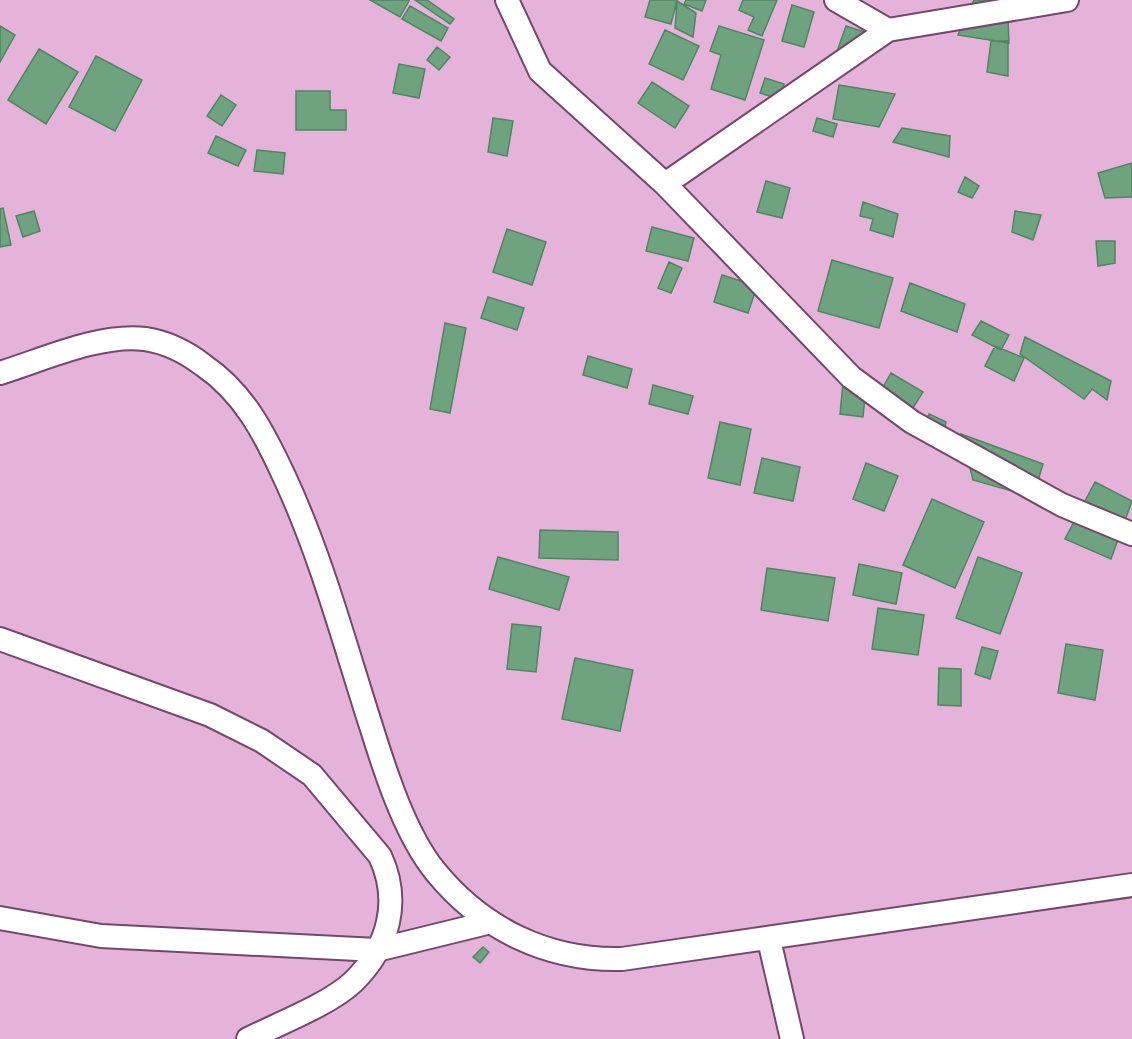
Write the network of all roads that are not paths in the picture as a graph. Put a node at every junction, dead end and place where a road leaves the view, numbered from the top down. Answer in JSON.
{"nodes":[{"id":1,"x":507,"y":0,"type":"edge"},
{"id":2,"x":836,"y":0,"type":"edge"},
{"id":3,"x":1066,"y":0,"type":"edge"},
{"id":4,"x":888,"y":30,"type":"junction"},
{"id":5,"x":665,"y":184,"type":"junction"},
{"id":6,"x":0,"y":373,"type":"edge"},
{"id":7,"x":1132,"y":534,"type":"edge"},
{"id":8,"x":0,"y":639,"type":"edge"},
{"id":9,"x":1132,"y":885,"type":"edge"},
{"id":10,"x":0,"y":918,"type":"edge"},
{"id":11,"x":490,"y":922,"type":"junction"},
{"id":12,"x":769,"y":940,"type":"junction"},
{"id":13,"x":377,"y":950,"type":"junction"},
{"id":14,"x":248,"y":1039,"type":"edge"},
{"id":15,"x":792,"y":1039,"type":"edge"}],
"edges":[{"from":1,"to":5,"type":"street"},
{"from":2,"to":4,"type":"street"},
{"from":3,"to":4,"type":"street"},
{"from":4,"to":5,"type":"street"},
{"from":5,"to":7,"type":"street"},
{"from":6,"to":11,"type":"street"},
{"from":8,"to":13,"type":"street"},
{"from":9,"to":12,"type":"street"},
{"from":10,"to":13,"type":"street"},
{"from":11,"to":12,"type":"street"},
{"from":11,"to":13,"type":"street"},
{"from":12,"to":15,"type":"street"},
{"from":13,"to":14,"type":"street"}]}
